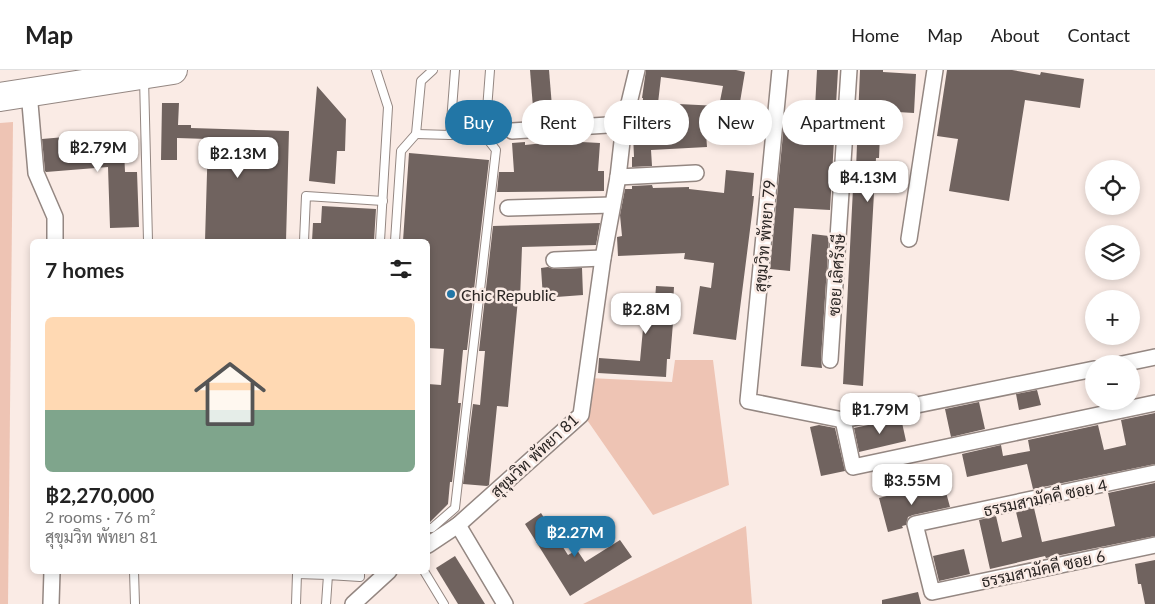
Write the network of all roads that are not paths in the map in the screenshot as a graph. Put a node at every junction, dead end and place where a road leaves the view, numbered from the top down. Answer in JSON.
{"nodes":[{"id":1,"x":173,"y":70,"type":"edge"},
{"id":2,"x":376,"y":70,"type":"edge"},
{"id":3,"x":433,"y":70,"type":"edge"},
{"id":4,"x":455,"y":70,"type":"edge"},
{"id":5,"x":490,"y":70,"type":"edge"},
{"id":6,"x":637,"y":70,"type":"edge"},
{"id":7,"x":780,"y":70,"type":"edge"},
{"id":8,"x":849,"y":70,"type":"edge"},
{"id":9,"x":934,"y":70,"type":"edge"},
{"id":10,"x":144,"y":75,"type":"junction"},
{"id":11,"x":30,"y":92,"type":"junction"},
{"id":12,"x":0,"y":97,"type":"edge"},
{"id":13,"x":453,"y":100,"type":"edge"},
{"id":14,"x":488,"y":100,"type":"edge"},
{"id":15,"x":630,"y":100,"type":"edge"},
{"id":16,"x":604,"y":125,"type":"edge"},
{"id":17,"x":512,"y":131,"type":"dead end"},
{"id":18,"x":416,"y":134,"type":"junction"},
{"id":19,"x":445,"y":135,"type":"edge"},
{"id":20,"x":492,"y":145,"type":"edge"},
{"id":21,"x":622,"y":145,"type":"edge"},
{"id":22,"x":696,"y":173,"type":"dead end"},
{"id":23,"x":618,"y":177,"type":"junction"},
{"id":24,"x":383,"y":202,"type":"junction"},
{"id":25,"x":612,"y":205,"type":"junction"},
{"id":26,"x":508,"y":208,"type":"dead end"},
{"id":27,"x":55,"y":239,"type":"edge"},
{"id":28,"x":148,"y":239,"type":"edge"},
{"id":29,"x":304,"y":239,"type":"edge"},
{"id":30,"x":380,"y":239,"type":"edge"},
{"id":31,"x":395,"y":239,"type":"edge"},
{"id":32,"x":909,"y":239,"type":"dead end"},
{"id":33,"x":603,"y":258,"type":"junction"},
{"id":34,"x":554,"y":260,"type":"dead end"},
{"id":35,"x":1155,"y":357,"type":"edge"},
{"id":36,"x":830,"y":360,"type":"dead end"},
{"id":37,"x":1140,"y":360,"type":"edge"},
{"id":38,"x":1085,"y":371,"type":"edge"},
{"id":39,"x":1155,"y":403,"type":"edge"},
{"id":40,"x":843,"y":420,"type":"junction"},
{"id":41,"x":1155,"y":473,"type":"edge"},
{"id":42,"x":458,"y":525,"type":"junction"},
{"id":43,"x":430,"y":528,"type":"edge"},
{"id":44,"x":430,"y":544,"type":"edge"},
{"id":45,"x":1155,"y":545,"type":"edge"},
{"id":46,"x":52,"y":574,"type":"edge"},
{"id":47,"x":134,"y":574,"type":"edge"},
{"id":48,"x":297,"y":574,"type":"edge"},
{"id":49,"x":328,"y":574,"type":"edge"},
{"id":50,"x":336,"y":574,"type":"edge"},
{"id":51,"x":360,"y":574,"type":"edge"},
{"id":52,"x":385,"y":574,"type":"edge"},
{"id":53,"x":426,"y":574,"type":"edge"},
{"id":54,"x":932,"y":592,"type":"joint"},
{"id":55,"x":51,"y":604,"type":"edge"},
{"id":56,"x":135,"y":604,"type":"edge"},
{"id":57,"x":296,"y":604,"type":"edge"},
{"id":58,"x":326,"y":604,"type":"edge"},
{"id":59,"x":353,"y":604,"type":"edge"},
{"id":60,"x":444,"y":604,"type":"edge"},
{"id":61,"x":506,"y":604,"type":"edge"}],
"edges":[{"from":1,"to":10,"type":"highway"},
{"from":2,"to":24,"type":"lane"},
{"from":3,"to":18,"type":"lane"},
{"from":4,"to":13,"type":"lane"},
{"from":5,"to":14,"type":"lane"},
{"from":6,"to":15,"type":"street","name":"สุขุมวิท พัทยา 81"},
{"from":7,"to":40,"type":"street","name":"สุขุมวิท พัทยา 79"},
{"from":8,"to":36,"type":"street","name":"ซอย เลิศรังษี"},
{"from":9,"to":32,"type":"street"},
{"from":10,"to":11,"type":"highway"},
{"from":10,"to":28,"type":"lane"},
{"from":11,"to":12,"type":"highway"},
{"from":11,"to":27,"type":"street"},
{"from":16,"to":17,"type":"street"},
{"from":18,"to":19,"type":"lane"},
{"from":18,"to":31,"type":"lane"},
{"from":20,"to":43,"type":"lane"},
{"from":21,"to":23,"type":"street","name":"สุขุมวิท พัทยา 81"},
{"from":22,"to":23,"type":"street"},
{"from":23,"to":25,"type":"street","name":"สุขุมวิท พัทยา 81"},
{"from":24,"to":29,"type":"lane"},
{"from":24,"to":30,"type":"lane"},
{"from":25,"to":26,"type":"street"},
{"from":25,"to":33,"type":"street","name":"สุขุมวิท พัทยา 81"},
{"from":33,"to":34,"type":"street"},
{"from":33,"to":42,"type":"street","name":"สุขุมวิท พัทยา 81"},
{"from":35,"to":37,"type":"street"},
{"from":38,"to":40,"type":"street"},
{"from":39,"to":40,"type":"street"},
{"from":41,"to":54,"type":"street","name":"ธรรมสามัคคี ซอย 4"},
{"from":42,"to":44,"type":"street","name":"สุขุมวิท พัทยา 81"},
{"from":42,"to":61,"type":"street"},
{"from":45,"to":54,"type":"street","name":"ธรรมสามัคคี ซอย 6"},
{"from":46,"to":55,"type":"street"},
{"from":47,"to":56,"type":"lane"},
{"from":48,"to":57,"type":"lane"},
{"from":49,"to":58,"type":"lane"},
{"from":50,"to":51,"type":"lane"},
{"from":52,"to":59,"type":"street"},
{"from":53,"to":60,"type":"lane"}]}
